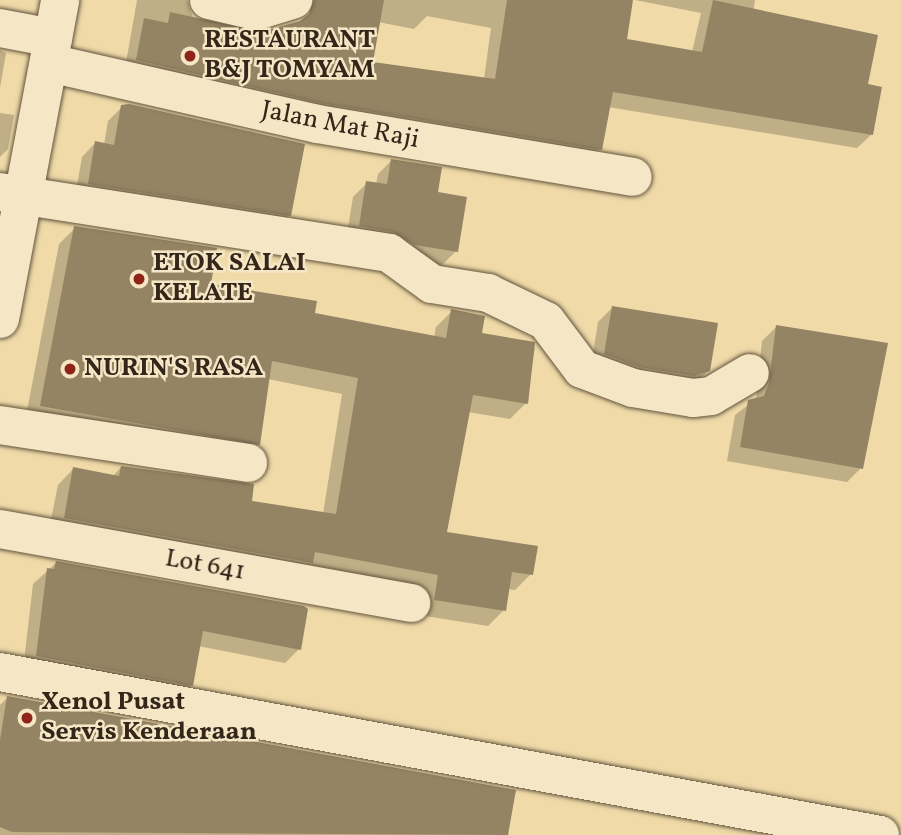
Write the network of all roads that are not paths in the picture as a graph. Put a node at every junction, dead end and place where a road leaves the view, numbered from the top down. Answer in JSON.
{"nodes":[{"id":1,"x":60,"y":0,"type":"edge"},
{"id":2,"x":209,"y":0,"type":"edge"},
{"id":3,"x":293,"y":0,"type":"edge"},
{"id":4,"x":0,"y":28,"type":"edge"},
{"id":5,"x":51,"y":51,"type":"junction"},
{"id":6,"x":633,"y":177,"type":"dead end"},
{"id":7,"x":10,"y":194,"type":"edge"},
{"id":8,"x":0,"y":319,"type":"edge"},
{"id":9,"x":750,"y":373,"type":"dead end"},
{"id":10,"x":0,"y":425,"type":"edge"},
{"id":11,"x":248,"y":463,"type":"dead end"},
{"id":12,"x":0,"y":529,"type":"edge"},
{"id":13,"x":411,"y":603,"type":"dead end"},
{"id":14,"x":0,"y":672,"type":"edge"},
{"id":15,"x":880,"y":835,"type":"edge"}],
"edges":[{"from":1,"to":5,"type":"street"},
{"from":2,"to":3,"type":"street"},
{"from":4,"to":5,"type":"street","name":"Jalan Mat Raji"},
{"from":5,"to":6,"type":"street","name":"Jalan Mat Raji"},
{"from":5,"to":7,"type":"street"},
{"from":7,"to":8,"type":"street"},
{"from":7,"to":9,"type":"street"},
{"from":10,"to":11,"type":"street"},
{"from":12,"to":13,"type":"street","name":"Lot 641"},
{"from":14,"to":15,"type":"street"}]}
